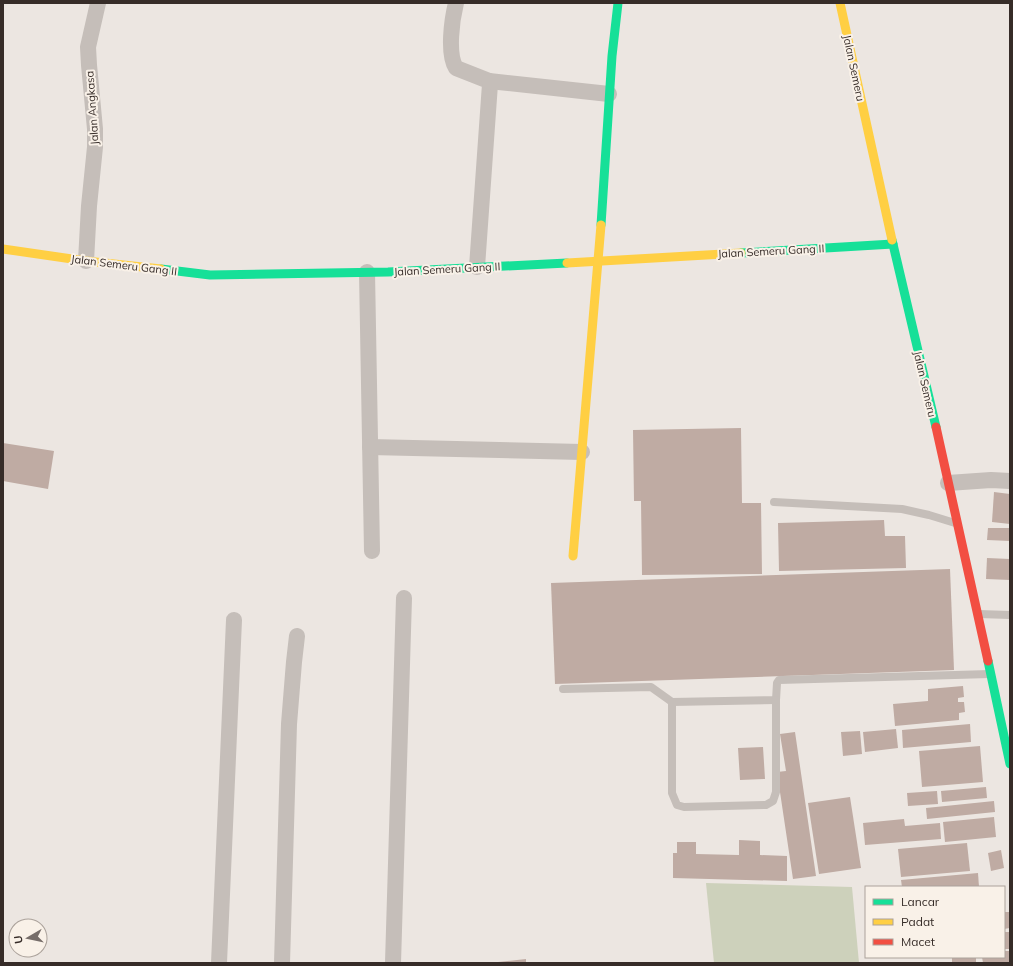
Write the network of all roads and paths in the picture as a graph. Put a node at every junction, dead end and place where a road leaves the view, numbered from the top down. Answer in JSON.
{"nodes":[{"id":1,"x":98,"y":3,"type":"edge"},
{"id":2,"x":456,"y":3,"type":"edge"},
{"id":3,"x":618,"y":3,"type":"edge"},
{"id":4,"x":840,"y":3,"type":"edge"},
{"id":5,"x":489,"y":81,"type":"junction"},
{"id":6,"x":609,"y":94,"type":"junction"},
{"id":7,"x":892,"y":244,"type":"junction"},
{"id":8,"x":3,"y":249,"type":"edge"},
{"id":9,"x":86,"y":261,"type":"junction"},
{"id":10,"x":599,"y":261,"type":"junction"},
{"id":11,"x":477,"y":267,"type":"junction"},
{"id":12,"x":367,"y":272,"type":"junction"},
{"id":13,"x":370,"y":447,"type":"junction"},
{"id":14,"x":582,"y":452,"type":"junction"},
{"id":15,"x":1010,"y":481,"type":"edge"},
{"id":16,"x":948,"y":483,"type":"junction"},
{"id":17,"x":774,"y":502,"type":"dead end"},
{"id":18,"x":958,"y":523,"type":"junction"},
{"id":19,"x":372,"y":551,"type":"dead end"},
{"id":20,"x":574,"y":556,"type":"dead end"},
{"id":21,"x":404,"y":598,"type":"dead end"},
{"id":22,"x":977,"y":614,"type":"junction"},
{"id":23,"x":1010,"y":615,"type":"edge"},
{"id":24,"x":234,"y":620,"type":"dead end"},
{"id":25,"x":297,"y":636,"type":"dead end"},
{"id":26,"x":990,"y":674,"type":"junction"},
{"id":27,"x":563,"y":689,"type":"dead end"},
{"id":28,"x":776,"y":700,"type":"junction"},
{"id":29,"x":672,"y":702,"type":"junction"},
{"id":30,"x":1010,"y":764,"type":"edge"},
{"id":31,"x":219,"y":963,"type":"edge"},
{"id":32,"x":282,"y":963,"type":"edge"},
{"id":33,"x":392,"y":963,"type":"edge"}],
"edges":[{"from":1,"to":9,"type":"street","name":"Jalan Angkasa"},
{"from":2,"to":5,"type":"street"},
{"from":3,"to":6,"type":"main road"},
{"from":4,"to":7,"type":"main road","name":"Jalan Semeru"},
{"from":5,"to":6,"type":"street"},
{"from":5,"to":11,"type":"street"},
{"from":6,"to":10,"type":"main road"},
{"from":7,"to":10,"type":"main road","name":"Jalan Semeru Gang II"},
{"from":7,"to":16,"type":"main road","name":"Jalan Semeru"},
{"from":8,"to":9,"type":"main road","name":"Jalan Semeru Gang II"},
{"from":9,"to":12,"type":"main road","name":"Jalan Semeru Gang II"},
{"from":10,"to":11,"type":"main road","name":"Jalan Semeru Gang II"},
{"from":10,"to":14,"type":"main road"},
{"from":11,"to":12,"type":"main road","name":"Jalan Semeru Gang II"},
{"from":12,"to":13,"type":"street"},
{"from":13,"to":14,"type":"street"},
{"from":13,"to":19,"type":"street"},
{"from":14,"to":20,"type":"main road"},
{"from":15,"to":16,"type":"street"},
{"from":16,"to":18,"type":"main road","name":"Jalan Semeru"},
{"from":17,"to":18,"type":"lane"},
{"from":18,"to":22,"type":"main road","name":"Jalan Semeru"},
{"from":21,"to":33,"type":"street"},
{"from":22,"to":23,"type":"lane"},
{"from":22,"to":26,"type":"main road","name":"Jalan Semeru"},
{"from":24,"to":31,"type":"street"},
{"from":25,"to":32,"type":"street"},
{"from":26,"to":28,"type":"lane"},
{"from":26,"to":30,"type":"main road","name":"Jalan Semeru"},
{"from":27,"to":29,"type":"lane"},
{"from":28,"to":29,"type":"lane"},
{"from":28,"to":29,"type":"lane"}]}
